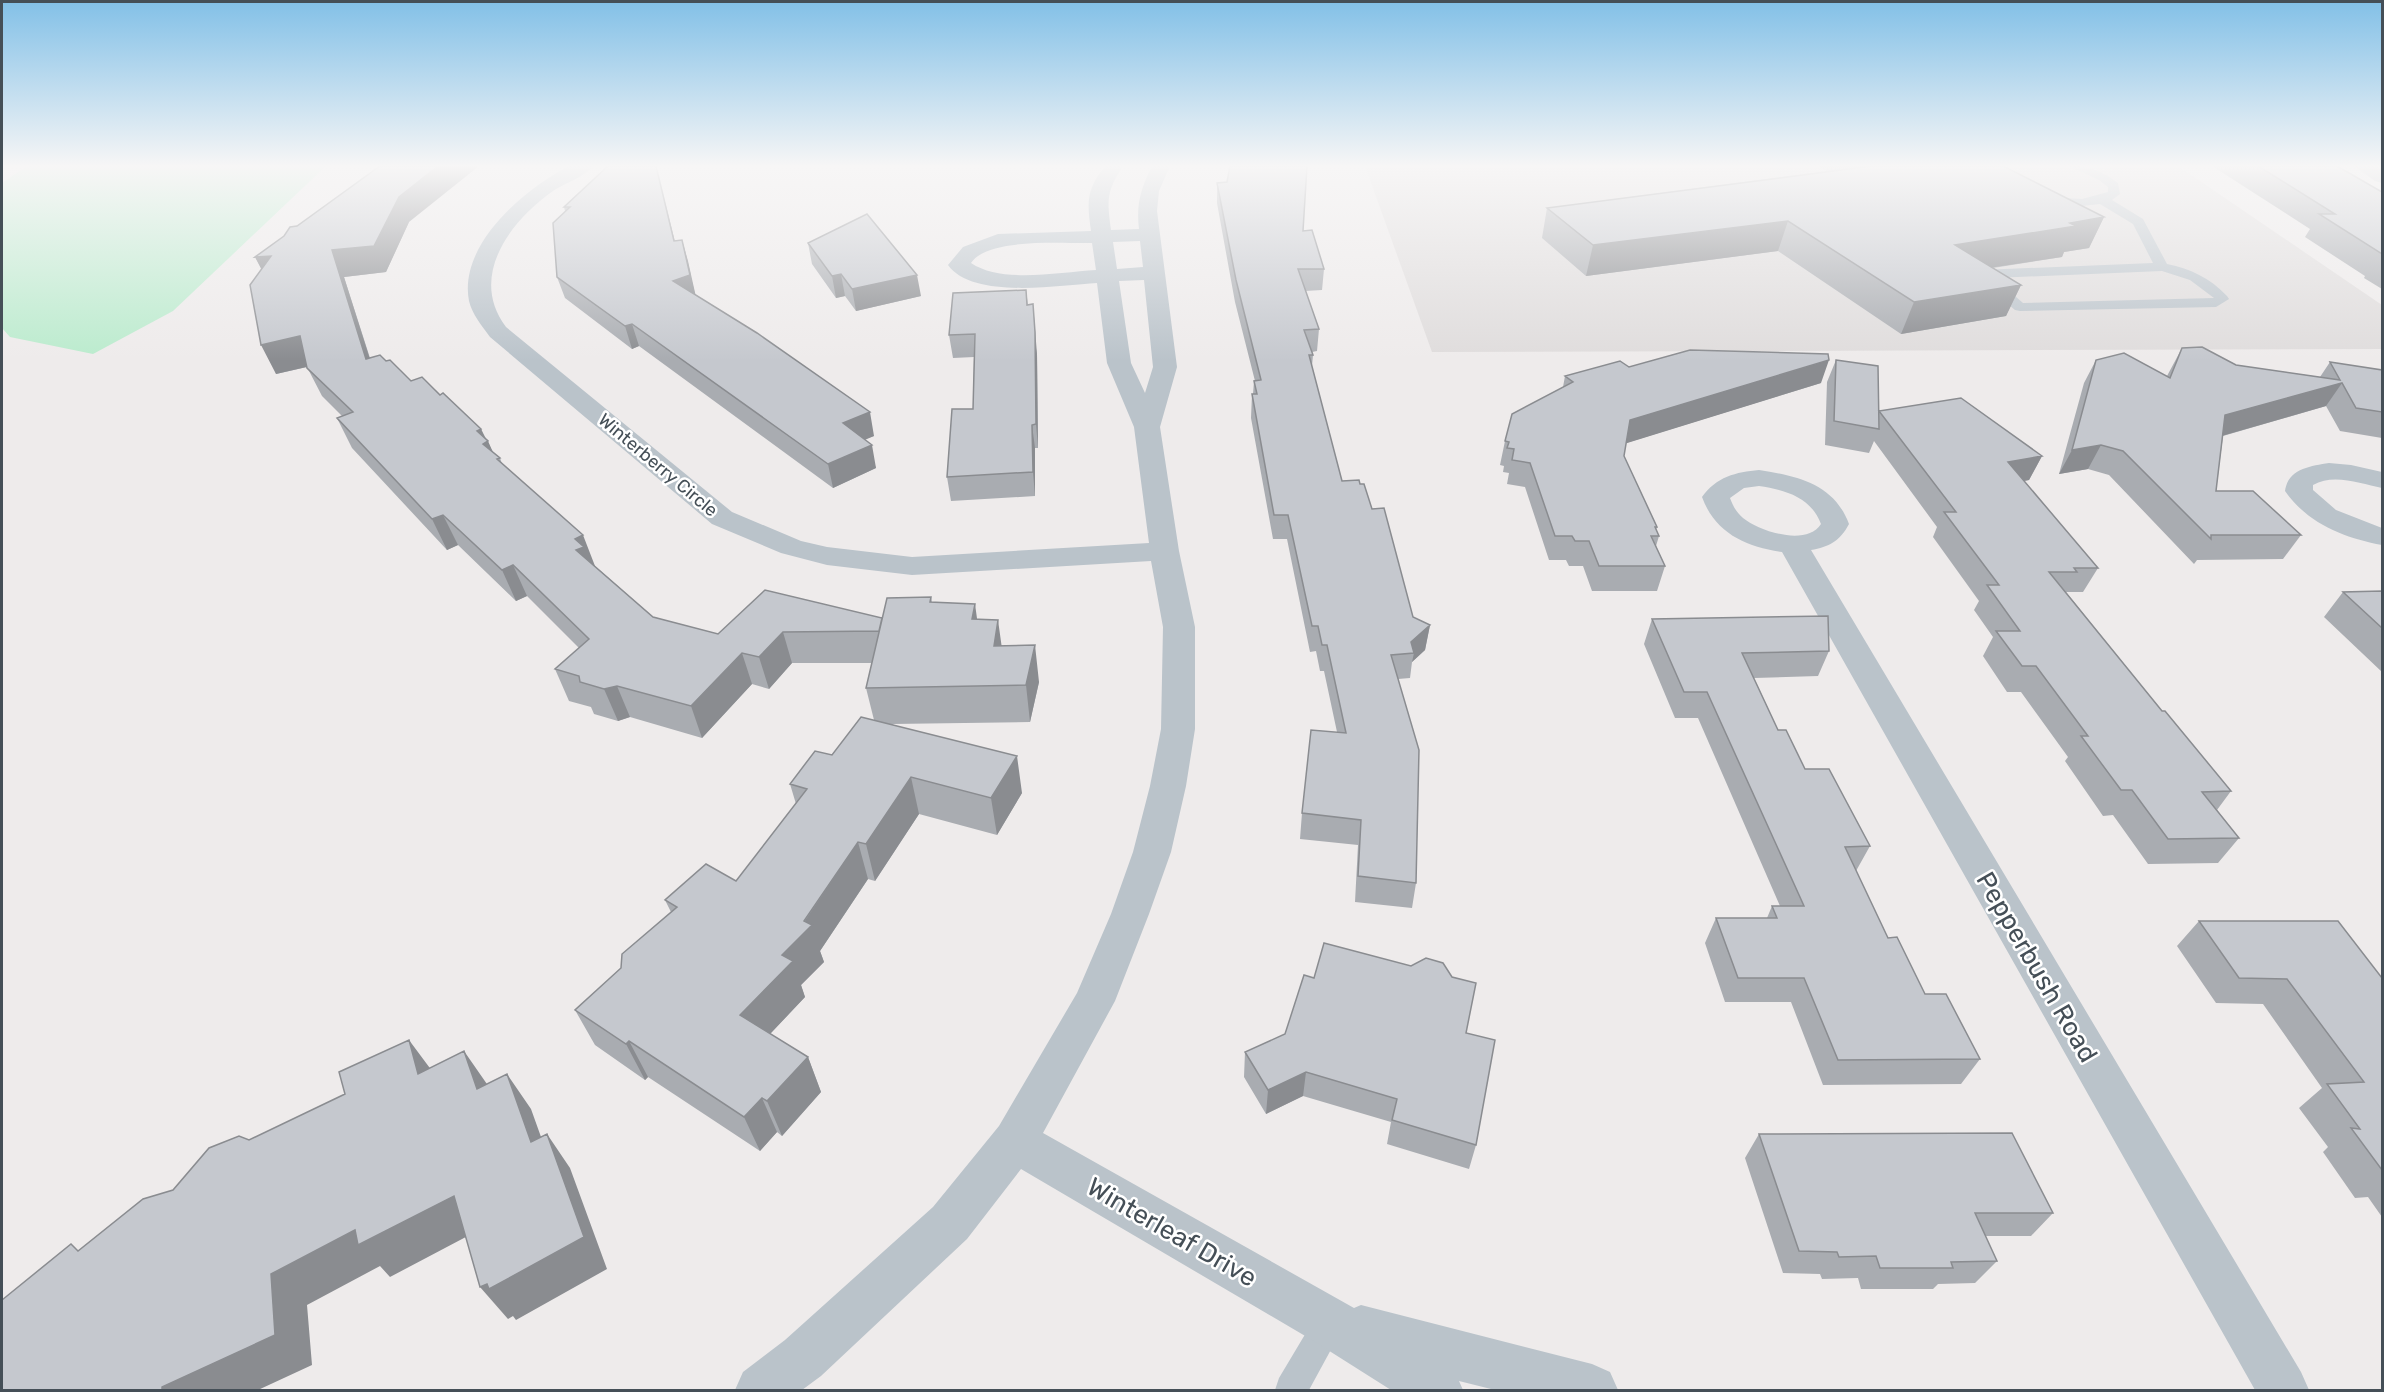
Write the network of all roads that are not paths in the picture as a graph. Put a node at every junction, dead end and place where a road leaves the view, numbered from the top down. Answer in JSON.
{"nodes":[{"id":1,"x":499,"y":231,"type":"edge"},
{"id":2,"x":1101,"y":231,"type":"edge"},
{"id":3,"x":1149,"y":231,"type":"edge"},
{"id":4,"x":2143,"y":231,"type":"edge"},
{"id":5,"x":1149,"y":235,"type":"junction"},
{"id":6,"x":1102,"y":236,"type":"junction"},
{"id":7,"x":2162,"y":267,"type":"junction"},
{"id":8,"x":1154,"y":273,"type":"junction"},
{"id":9,"x":1107,"y":276,"type":"junction"},
{"id":10,"x":1147,"y":427,"type":"junction"},
{"id":11,"x":2382,"y":480,"type":"edge"},
{"id":12,"x":2382,"y":537,"type":"edge"},
{"id":13,"x":1792,"y":543,"type":"dead end"},
{"id":14,"x":1164,"y":551,"type":"junction"},
{"id":15,"x":1015,"y":1141,"type":"junction"},
{"id":16,"x":1330,"y":1322,"type":"junction"},
{"id":17,"x":761,"y":1390,"type":"edge"},
{"id":18,"x":1291,"y":1390,"type":"edge"},
{"id":19,"x":1437,"y":1390,"type":"edge"},
{"id":20,"x":1592,"y":1390,"type":"edge"},
{"id":21,"x":2283,"y":1390,"type":"edge"}],
"edges":[{"from":1,"to":14,"type":"street","name":"Winterberry Circle"},
{"from":2,"to":6,"type":"street"},
{"from":3,"to":5,"type":"street"},
{"from":4,"to":7,"type":"lane"},
{"from":5,"to":6,"type":"street"},
{"from":5,"to":8,"type":"street"},
{"from":6,"to":9,"type":"street"},
{"from":6,"to":9,"type":"street"},
{"from":7,"to":7,"type":"lane"},
{"from":8,"to":9,"type":"street"},
{"from":8,"to":10,"type":"street"},
{"from":9,"to":10,"type":"street"},
{"from":10,"to":14,"type":"street"},
{"from":11,"to":12,"type":"street"},
{"from":13,"to":21,"type":"street","name":"Pepperbush Road"},
{"from":14,"to":15,"type":"street"},
{"from":15,"to":16,"type":"street","name":"Winterleaf Drive"},
{"from":15,"to":17,"type":"street"},
{"from":16,"to":18,"type":"lane"},
{"from":16,"to":19,"type":"street","name":"Winterleaf Drive"},
{"from":16,"to":20,"type":"street","name":"Winterleaf Drive"}]}
